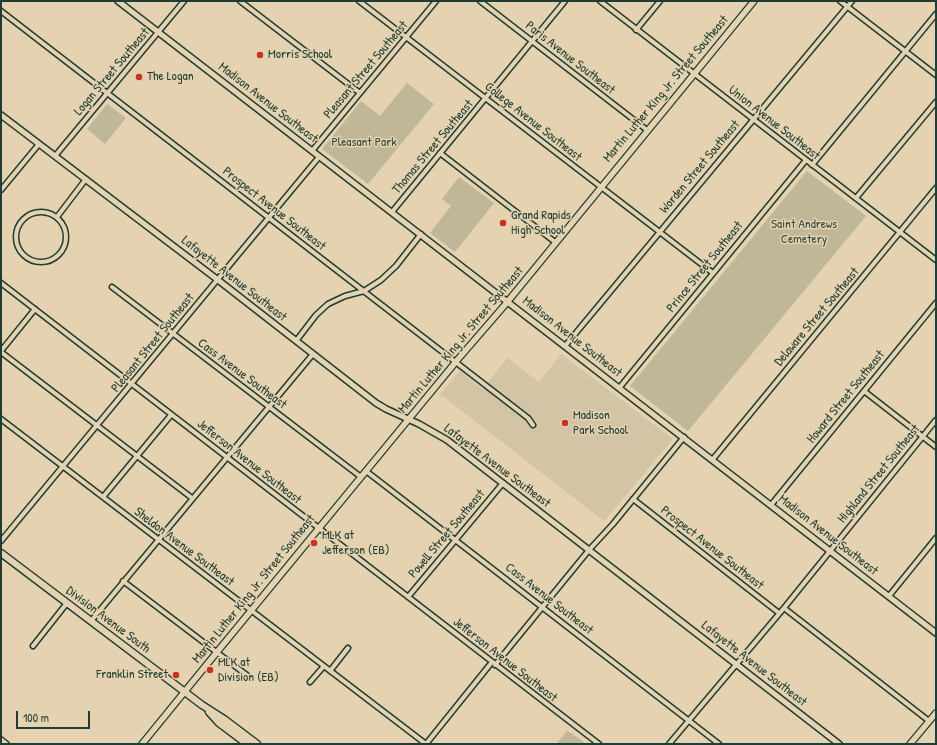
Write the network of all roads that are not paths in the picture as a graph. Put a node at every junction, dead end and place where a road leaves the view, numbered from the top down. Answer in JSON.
{"nodes":[{"id":1,"x":118,"y":1,"type":"edge"},
{"id":2,"x":184,"y":1,"type":"edge"},
{"id":3,"x":240,"y":1,"type":"edge"},
{"id":4,"x":359,"y":1,"type":"edge"},
{"id":5,"x":436,"y":1,"type":"edge"},
{"id":6,"x":480,"y":1,"type":"edge"},
{"id":7,"x":565,"y":1,"type":"edge"},
{"id":8,"x":600,"y":1,"type":"edge"},
{"id":9,"x":660,"y":1,"type":"edge"},
{"id":10,"x":754,"y":1,"type":"edge"},
{"id":11,"x":840,"y":1,"type":"edge"},
{"id":12,"x":852,"y":1,"type":"edge"},
{"id":13,"x":847,"y":7,"type":"junction"},
{"id":14,"x":1,"y":11,"type":"edge"},
{"id":15,"x":936,"y":14,"type":"edge"},
{"id":16,"x":636,"y":30,"type":"junction"},
{"id":17,"x":158,"y":32,"type":"junction"},
{"id":18,"x":406,"y":37,"type":"junction"},
{"id":19,"x":532,"y":42,"type":"junction"},
{"id":20,"x":905,"y":51,"type":"junction"},
{"id":21,"x":694,"y":74,"type":"junction"},
{"id":22,"x":936,"y":75,"type":"edge"},
{"id":23,"x":107,"y":93,"type":"junction"},
{"id":24,"x":360,"y":93,"type":"junction"},
{"id":25,"x":486,"y":98,"type":"junction"},
{"id":26,"x":936,"y":102,"type":"edge"},
{"id":27,"x":1,"y":115,"type":"edge"},
{"id":28,"x":753,"y":119,"type":"junction"},
{"id":29,"x":647,"y":130,"type":"junction"},
{"id":30,"x":39,"y":144,"type":"junction"},
{"id":31,"x":312,"y":151,"type":"junction"},
{"id":32,"x":440,"y":153,"type":"junction"},
{"id":33,"x":55,"y":156,"type":"junction"},
{"id":34,"x":319,"y":157,"type":"junction"},
{"id":35,"x":806,"y":160,"type":"junction"},
{"id":36,"x":812,"y":165,"type":"junction"},
{"id":37,"x":86,"y":179,"type":"junction"},
{"id":38,"x":601,"y":187,"type":"junction"},
{"id":39,"x":936,"y":188,"type":"edge"},
{"id":40,"x":1,"y":190,"type":"edge"},
{"id":41,"x":856,"y":198,"type":"junction"},
{"id":42,"x":392,"y":212,"type":"junction"},
{"id":43,"x":57,"y":217,"type":"junction"},
{"id":44,"x":269,"y":218,"type":"junction"},
{"id":45,"x":659,"y":232,"type":"junction"},
{"id":46,"x":900,"y":232,"type":"junction"},
{"id":47,"x":420,"y":234,"type":"junction"},
{"id":48,"x":555,"y":242,"type":"junction"},
{"id":49,"x":936,"y":260,"type":"edge"},
{"id":50,"x":713,"y":273,"type":"junction"},
{"id":51,"x":218,"y":280,"type":"junction"},
{"id":52,"x":1,"y":283,"type":"edge"},
{"id":53,"x":112,"y":287,"type":"dead end"},
{"id":54,"x":364,"y":291,"type":"junction"},
{"id":55,"x":508,"y":301,"type":"junction"},
{"id":56,"x":936,"y":303,"type":"edge"},
{"id":57,"x":35,"y":309,"type":"junction"},
{"id":58,"x":172,"y":334,"type":"junction"},
{"id":59,"x":296,"y":341,"type":"junction"},
{"id":60,"x":565,"y":346,"type":"junction"},
{"id":61,"x":1,"y":351,"type":"edge"},
{"id":62,"x":313,"y":354,"type":"junction"},
{"id":63,"x":456,"y":362,"type":"junction"},
{"id":64,"x":132,"y":384,"type":"junction"},
{"id":65,"x":620,"y":387,"type":"junction"},
{"id":66,"x":864,"y":391,"type":"junction"},
{"id":67,"x":268,"y":406,"type":"junction"},
{"id":68,"x":171,"y":414,"type":"junction"},
{"id":69,"x":1,"y":419,"type":"edge"},
{"id":70,"x":409,"y":419,"type":"junction"},
{"id":71,"x":936,"y":420,"type":"edge"},
{"id":72,"x":533,"y":425,"type":"dead end"},
{"id":73,"x":97,"y":426,"type":"junction"},
{"id":74,"x":922,"y":436,"type":"junction"},
{"id":75,"x":684,"y":437,"type":"junction"},
{"id":76,"x":936,"y":447,"type":"edge"},
{"id":77,"x":137,"y":456,"type":"junction"},
{"id":78,"x":226,"y":457,"type":"junction"},
{"id":79,"x":713,"y":459,"type":"junction"},
{"id":80,"x":63,"y":467,"type":"junction"},
{"id":81,"x":366,"y":471,"type":"junction"},
{"id":82,"x":361,"y":477,"type":"junction"},
{"id":83,"x":502,"y":483,"type":"junction"},
{"id":84,"x":103,"y":498,"type":"junction"},
{"id":85,"x":192,"y":498,"type":"junction"},
{"id":86,"x":633,"y":499,"type":"junction"},
{"id":87,"x":771,"y":505,"type":"junction"},
{"id":88,"x":320,"y":529,"type":"junction"},
{"id":89,"x":936,"y":538,"type":"edge"},
{"id":90,"x":158,"y":539,"type":"junction"},
{"id":91,"x":455,"y":540,"type":"junction"},
{"id":92,"x":1,"y":541,"type":"edge"},
{"id":93,"x":589,"y":550,"type":"junction"},
{"id":94,"x":830,"y":551,"type":"junction"},
{"id":95,"x":1,"y":553,"type":"edge"},
{"id":96,"x":123,"y":581,"type":"junction"},
{"id":97,"x":889,"y":596,"type":"junction"},
{"id":98,"x":408,"y":597,"type":"junction"},
{"id":99,"x":67,"y":603,"type":"junction"},
{"id":100,"x":543,"y":607,"type":"junction"},
{"id":101,"x":784,"y":608,"type":"junction"},
{"id":102,"x":251,"y":611,"type":"junction"},
{"id":103,"x":779,"y":613,"type":"junction"},
{"id":104,"x":91,"y":620,"type":"junction"},
{"id":105,"x":936,"y":632,"type":"edge"},
{"id":106,"x":33,"y":646,"type":"dead end"},
{"id":107,"x":348,"y":648,"type":"dead end"},
{"id":108,"x":217,"y":652,"type":"junction"},
{"id":109,"x":493,"y":663,"type":"junction"},
{"id":110,"x":737,"y":664,"type":"junction"},
{"id":111,"x":324,"y":666,"type":"junction"},
{"id":112,"x":330,"y":671,"type":"junction"},
{"id":113,"x":248,"y":676,"type":"dead end"},
{"id":114,"x":310,"y":682,"type":"dead end"},
{"id":115,"x":184,"y":692,"type":"junction"},
{"id":116,"x":936,"y":713,"type":"edge"},
{"id":117,"x":689,"y":720,"type":"junction"},
{"id":118,"x":932,"y":720,"type":"edge"},
{"id":119,"x":1,"y":740,"type":"edge"},
{"id":120,"x":243,"y":741,"type":"edge"},
{"id":121,"x":6,"y":744,"type":"edge"},
{"id":122,"x":142,"y":744,"type":"edge"},
{"id":123,"x":258,"y":744,"type":"edge"},
{"id":124,"x":426,"y":744,"type":"edge"},
{"id":125,"x":599,"y":744,"type":"edge"},
{"id":126,"x":669,"y":744,"type":"edge"},
{"id":127,"x":720,"y":744,"type":"edge"},
{"id":128,"x":839,"y":744,"type":"edge"},
{"id":129,"x":910,"y":744,"type":"edge"}],
"edges":[{"from":1,"to":17,"type":"street","name":"Madison Avenue Southeast"},
{"from":2,"to":17,"type":"street","name":"Logan Street Southeast"},
{"from":3,"to":24,"type":"street"},
{"from":4,"to":18,"type":"street","name":"College Avenue Southeast"},
{"from":5,"to":18,"type":"street","name":"Pleasant Street Southeast"},
{"from":6,"to":19,"type":"street","name":"Paris Avenue Southeast"},
{"from":7,"to":19,"type":"street","name":"Thomas Street Southeast"},
{"from":8,"to":16,"type":"street","name":"Union Avenue Southeast"},
{"from":9,"to":16,"type":"street"},
{"from":10,"to":21,"type":"main road","name":"Martin Luther King Jr. Street Southeast"},
{"from":11,"to":13,"type":"street"},
{"from":12,"to":13,"type":"street","name":"Worden Street Southeast"},
{"from":13,"to":20,"type":"street"},
{"from":13,"to":28,"type":"street","name":"Worden Street Southeast"},
{"from":14,"to":23,"type":"street","name":"Prospect Avenue Southeast"},
{"from":15,"to":20,"type":"street"},
{"from":16,"to":21,"type":"street","name":"Union Avenue Southeast"},
{"from":17,"to":23,"type":"street","name":"Logan Street Southeast"},
{"from":17,"to":31,"type":"street","name":"Madison Avenue Southeast"},
{"from":18,"to":24,"type":"street","name":"Pleasant Street Southeast"},
{"from":18,"to":25,"type":"street","name":"College Avenue Southeast"},
{"from":19,"to":25,"type":"street","name":"Thomas Street Southeast"},
{"from":19,"to":29,"type":"street","name":"Paris Avenue Southeast"},
{"from":20,"to":22,"type":"street"},
{"from":20,"to":36,"type":"street"},
{"from":21,"to":28,"type":"street","name":"Union Avenue Southeast"},
{"from":21,"to":29,"type":"main road","name":"Martin Luther King Jr. Street Southeast"},
{"from":23,"to":33,"type":"street","name":"Logan Street Southeast"},
{"from":23,"to":44,"type":"street","name":"Prospect Avenue Southeast"},
{"from":24,"to":31,"type":"street","name":"Pleasant Street Southeast"},
{"from":25,"to":32,"type":"street","name":"Thomas Street Southeast"},
{"from":25,"to":38,"type":"street","name":"College Avenue Southeast"},
{"from":26,"to":41,"type":"street"},
{"from":27,"to":30,"type":"street","name":"Lafayette Avenue Southeast"},
{"from":28,"to":35,"type":"street","name":"Union Avenue Southeast"},
{"from":28,"to":45,"type":"street","name":"Worden Street Southeast"},
{"from":29,"to":38,"type":"main road","name":"Martin Luther King Jr. Street Southeast"},
{"from":30,"to":33,"type":"street","name":"Lafayette Avenue Southeast"},
{"from":30,"to":40,"type":"street"},
{"from":31,"to":34,"type":"street","name":"Madison Avenue Southeast"},
{"from":32,"to":42,"type":"street","name":"Thomas Street Southeast"},
{"from":32,"to":48,"type":"street"},
{"from":33,"to":37,"type":"street","name":"Lafayette Avenue Southeast"},
{"from":34,"to":42,"type":"street","name":"Madison Avenue Southeast"},
{"from":34,"to":44,"type":"street","name":"Pleasant Street Southeast"},
{"from":35,"to":36,"type":"street","name":"Union Avenue Southeast"},
{"from":35,"to":50,"type":"street","name":"Prince Street Southeast"},
{"from":36,"to":41,"type":"street","name":"Union Avenue Southeast"},
{"from":37,"to":43,"type":"street"},
{"from":37,"to":51,"type":"street","name":"Lafayette Avenue Southeast"},
{"from":38,"to":45,"type":"street","name":"College Avenue Southeast"},
{"from":38,"to":48,"type":"main road","name":"Martin Luther King Jr. Street Southeast"},
{"from":39,"to":46,"type":"street","name":"Delaware Street Southeast"},
{"from":41,"to":46,"type":"street","name":"Union Avenue Southeast"},
{"from":42,"to":47,"type":"street","name":"Madison Avenue Southeast"},
{"from":43,"to":43,"type":"street"},
{"from":44,"to":51,"type":"street","name":"Pleasant Street Southeast"},
{"from":44,"to":54,"type":"street","name":"Prospect Avenue Southeast"},
{"from":45,"to":50,"type":"street","name":"College Avenue Southeast"},
{"from":45,"to":60,"type":"street","name":"Worden Street Southeast"},
{"from":46,"to":49,"type":"street","name":"Union Avenue Southeast"},
{"from":46,"to":79,"type":"street","name":"Delaware Street Southeast"},
{"from":47,"to":54,"type":"street"},
{"from":47,"to":55,"type":"street","name":"Madison Avenue Southeast"},
{"from":48,"to":55,"type":"main road","name":"Martin Luther King Jr. Street Southeast"},
{"from":50,"to":65,"type":"street","name":"Prince Street Southeast"},
{"from":51,"to":58,"type":"street","name":"Pleasant Street Southeast"},
{"from":51,"to":59,"type":"street","name":"Lafayette Avenue Southeast"},
{"from":52,"to":57,"type":"street","name":"Jefferson Avenue Southeast"},
{"from":53,"to":58,"type":"street","name":"Cass Avenue Southeast"},
{"from":54,"to":59,"type":"street"},
{"from":54,"to":63,"type":"street","name":"Prospect Avenue Southeast"},
{"from":55,"to":60,"type":"street","name":"Madison Avenue Southeast"},
{"from":55,"to":63,"type":"main road","name":"Martin Luther King Jr. Street Southeast"},
{"from":56,"to":66,"type":"street","name":"Howard Street Southeast"},
{"from":57,"to":61,"type":"street"},
{"from":57,"to":64,"type":"street","name":"Jefferson Avenue Southeast"},
{"from":58,"to":64,"type":"street","name":"Pleasant Street Southeast"},
{"from":58,"to":67,"type":"street","name":"Cass Avenue Southeast"},
{"from":59,"to":62,"type":"street","name":"Lafayette Avenue Southeast"},
{"from":60,"to":65,"type":"street","name":"Madison Avenue Southeast"},
{"from":61,"to":73,"type":"street"},
{"from":62,"to":67,"type":"street"},
{"from":62,"to":70,"type":"street","name":"Lafayette Avenue Southeast"},
{"from":63,"to":70,"type":"main road","name":"Martin Luther King Jr. Street Southeast"},
{"from":63,"to":72,"type":"street","name":"Prospect Avenue Southeast"},
{"from":64,"to":68,"type":"street","name":"Jefferson Avenue Southeast"},
{"from":64,"to":73,"type":"street","name":"Pleasant Street Southeast"},
{"from":65,"to":75,"type":"street","name":"Madison Avenue Southeast"},
{"from":66,"to":74,"type":"street"},
{"from":66,"to":87,"type":"street","name":"Howard Street Southeast"},
{"from":67,"to":78,"type":"street"},
{"from":67,"to":82,"type":"street","name":"Cass Avenue Southeast"},
{"from":68,"to":77,"type":"street"},
{"from":68,"to":78,"type":"street","name":"Jefferson Avenue Southeast"},
{"from":69,"to":80,"type":"street","name":"Sheldon Avenue Southeast"},
{"from":70,"to":81,"type":"main road","name":"Martin Luther King Jr. Street Southeast"},
{"from":70,"to":83,"type":"street","name":"Lafayette Avenue Southeast"},
{"from":71,"to":74,"type":"street","name":"Highland Street Southeast"},
{"from":73,"to":77,"type":"street"},
{"from":73,"to":80,"type":"street","name":"Pleasant Street Southeast"},
{"from":74,"to":76,"type":"street"},
{"from":74,"to":94,"type":"street","name":"Highland Street Southeast"},
{"from":75,"to":79,"type":"street","name":"Madison Avenue Southeast"},
{"from":75,"to":86,"type":"street"},
{"from":77,"to":84,"type":"street"},
{"from":77,"to":85,"type":"street"},
{"from":78,"to":85,"type":"street"},
{"from":78,"to":88,"type":"street","name":"Jefferson Avenue Southeast"},
{"from":79,"to":87,"type":"street","name":"Madison Avenue Southeast"},
{"from":80,"to":84,"type":"street","name":"Sheldon Avenue Southeast"},
{"from":80,"to":92,"type":"street","name":"Pleasant Street Southeast"},
{"from":81,"to":82,"type":"main road","name":"Martin Luther King Jr. Street Southeast"},
{"from":81,"to":91,"type":"street","name":"Cass Avenue Southeast"},
{"from":82,"to":88,"type":"main road","name":"Martin Luther King Jr. Street Southeast"},
{"from":83,"to":91,"type":"street","name":"Powell Street Southeast"},
{"from":83,"to":93,"type":"street","name":"Lafayette Avenue Southeast"},
{"from":84,"to":90,"type":"street","name":"Sheldon Avenue Southeast"},
{"from":85,"to":90,"type":"street"},
{"from":86,"to":93,"type":"street"},
{"from":86,"to":103,"type":"street","name":"Prospect Avenue Southeast"},
{"from":87,"to":94,"type":"street","name":"Madison Avenue Southeast"},
{"from":88,"to":98,"type":"street","name":"Jefferson Avenue Southeast"},
{"from":88,"to":102,"type":"main road","name":"Martin Luther King Jr. Street Southeast"},
{"from":89,"to":97,"type":"street"},
{"from":90,"to":96,"type":"street"},
{"from":90,"to":102,"type":"street","name":"Sheldon Avenue Southeast"},
{"from":91,"to":98,"type":"street","name":"Powell Street Southeast"},
{"from":91,"to":100,"type":"street","name":"Cass Avenue Southeast"},
{"from":93,"to":100,"type":"street"},
{"from":93,"to":110,"type":"street","name":"Lafayette Avenue Southeast"},
{"from":94,"to":97,"type":"street","name":"Madison Avenue Southeast"},
{"from":94,"to":101,"type":"street","name":"Highland Street Southeast"},
{"from":95,"to":99,"type":"main road","name":"Division Avenue South"},
{"from":96,"to":104,"type":"street"},
{"from":96,"to":108,"type":"street"},
{"from":97,"to":105,"type":"street","name":"Madison Avenue Southeast"},
{"from":98,"to":109,"type":"street","name":"Jefferson Avenue Southeast"},
{"from":99,"to":104,"type":"main road","name":"Division Avenue South"},
{"from":99,"to":106,"type":"street"},
{"from":100,"to":109,"type":"street"},
{"from":100,"to":117,"type":"street","name":"Cass Avenue Southeast"},
{"from":101,"to":103,"type":"street","name":"Highland Street Southeast"},
{"from":101,"to":118,"type":"street"},
{"from":102,"to":108,"type":"main road","name":"Martin Luther King Jr. Street Southeast"},
{"from":102,"to":111,"type":"street","name":"Sheldon Avenue Southeast"},
{"from":103,"to":110,"type":"street","name":"Highland Street Southeast"},
{"from":104,"to":115,"type":"main road","name":"Division Avenue South"},
{"from":107,"to":112,"type":"street"},
{"from":108,"to":113,"type":"street"},
{"from":108,"to":115,"type":"main road","name":"Martin Luther King Jr. Street Southeast"},
{"from":109,"to":124,"type":"street"},
{"from":109,"to":125,"type":"street","name":"Jefferson Avenue Southeast"},
{"from":110,"to":117,"type":"street","name":"Highland Street Southeast"},
{"from":110,"to":128,"type":"street","name":"Lafayette Avenue Southeast"},
{"from":111,"to":112,"type":"street","name":"Sheldon Avenue Southeast"},
{"from":111,"to":114,"type":"street"},
{"from":112,"to":124,"type":"street","name":"Sheldon Avenue Southeast"},
{"from":115,"to":120,"type":"main road","name":"Division Avenue South"},
{"from":115,"to":122,"type":"main road","name":"Martin Luther King Jr. Street Southeast"},
{"from":116,"to":118,"type":"main road"},
{"from":117,"to":126,"type":"street","name":"Highland Street Southeast"},
{"from":117,"to":127,"type":"street","name":"Cass Avenue Southeast"},
{"from":118,"to":129,"type":"main road"},
{"from":119,"to":121,"type":"street"},
{"from":120,"to":123,"type":"main road","name":"Division Avenue South"}]}
